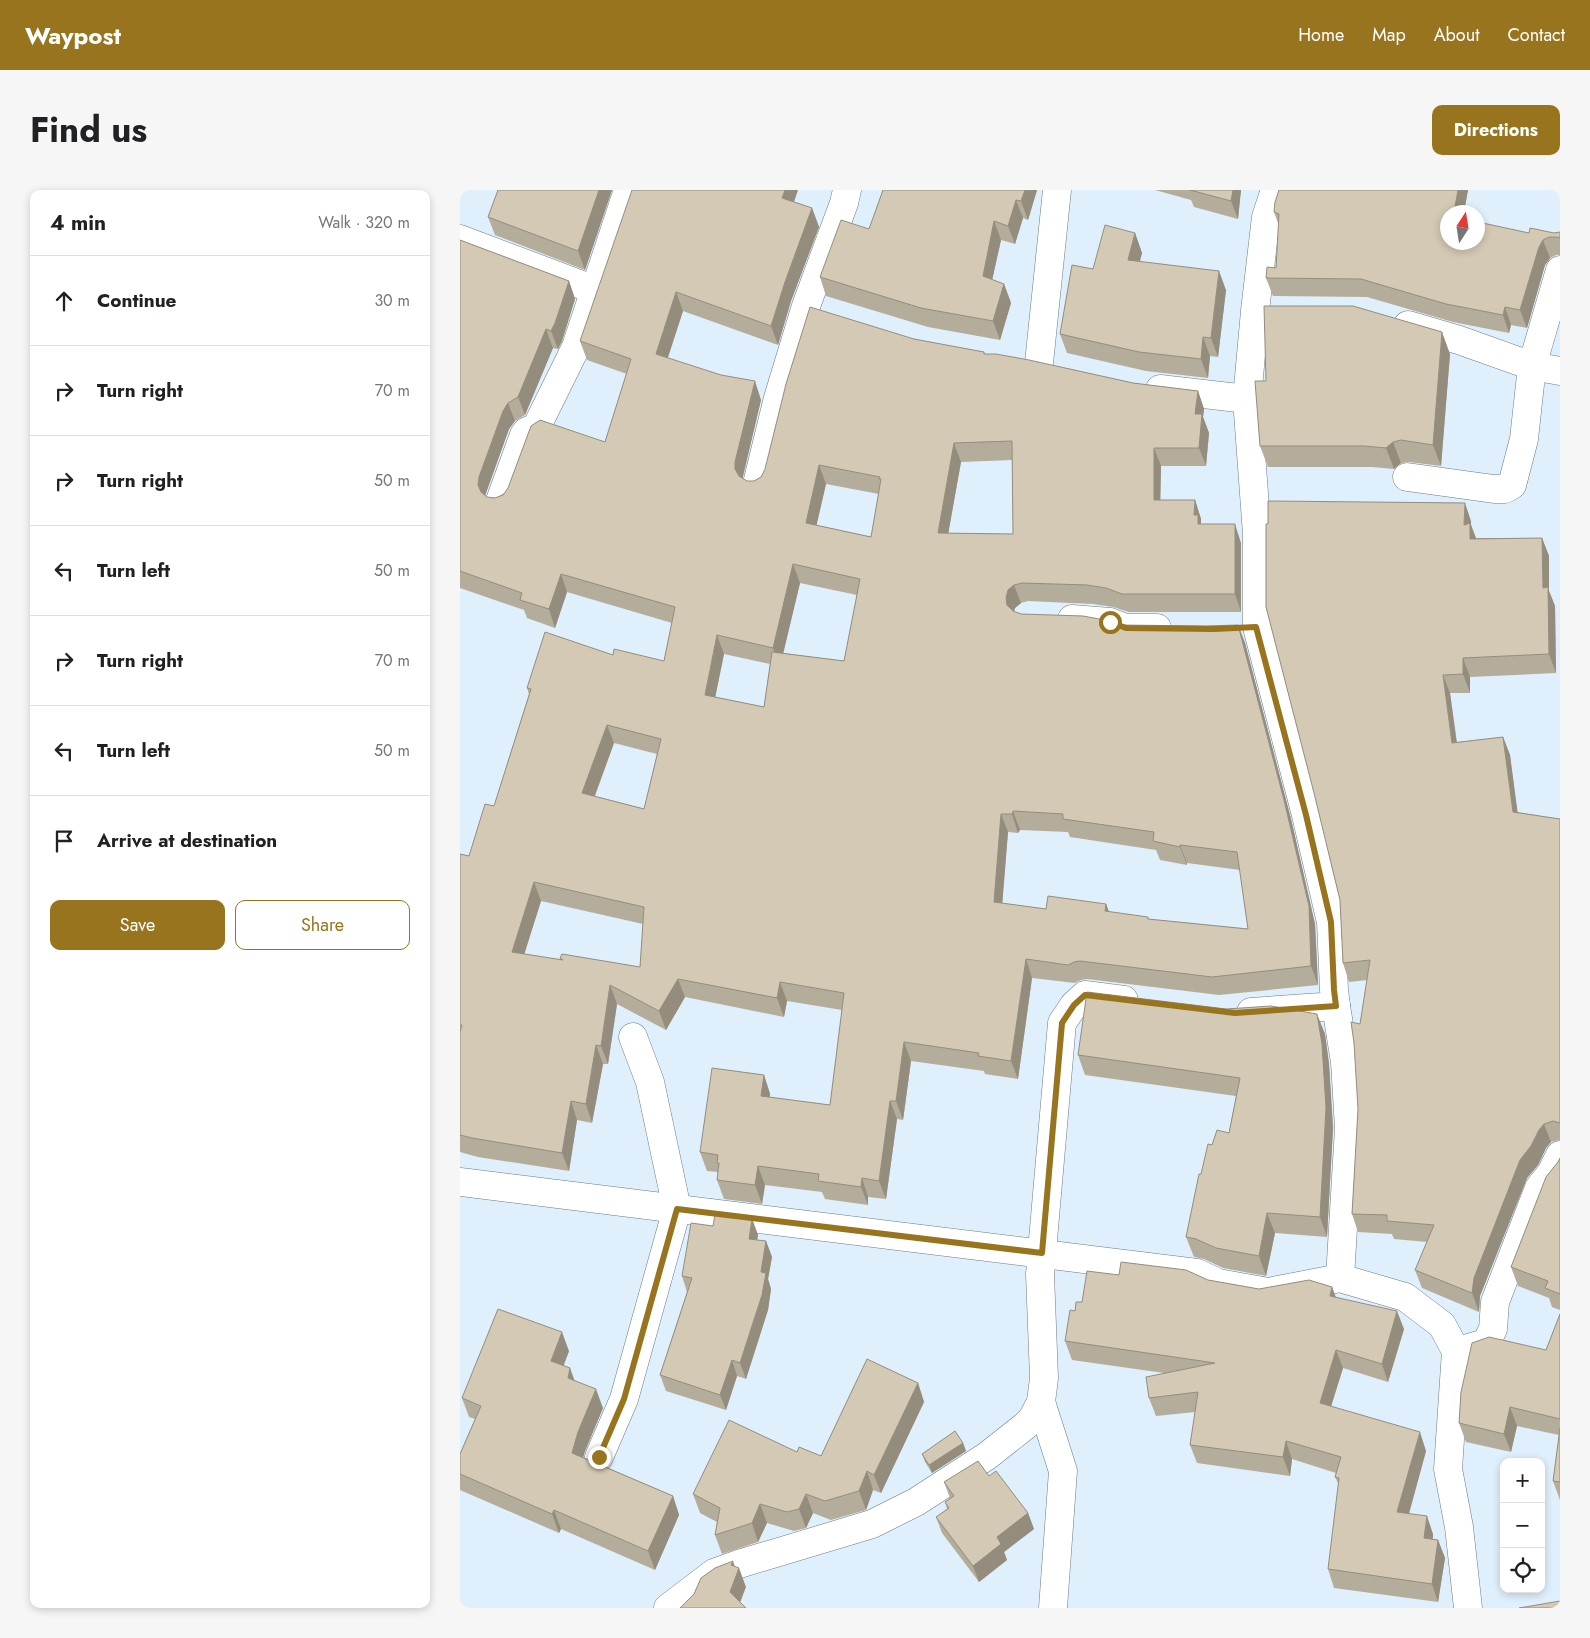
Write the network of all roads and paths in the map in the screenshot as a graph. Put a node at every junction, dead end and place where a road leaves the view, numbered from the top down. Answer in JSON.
{"nodes":[{"id":1,"x":628,"y":190,"type":"edge"},
{"id":2,"x":847,"y":190,"type":"edge"},
{"id":3,"x":1057,"y":190,"type":"edge"},
{"id":4,"x":1275,"y":190,"type":"edge"},
{"id":5,"x":460,"y":239,"type":"edge"},
{"id":6,"x":1560,"y":270,"type":"edge"},
{"id":7,"x":595,"y":290,"type":"junction"},
{"id":8,"x":806,"y":306,"type":"junction"},
{"id":9,"x":1255,"y":311,"type":"junction"},
{"id":10,"x":1284,"y":311,"type":"edge"},
{"id":11,"x":833,"y":315,"type":"edge"},
{"id":12,"x":1380,"y":317,"type":"edge"},
{"id":13,"x":1010,"y":358,"type":"edge"},
{"id":14,"x":1039,"y":363,"type":"junction"},
{"id":15,"x":1532,"y":366,"type":"junction"},
{"id":16,"x":1067,"y":370,"type":"edge"},
{"id":17,"x":1560,"y":371,"type":"edge"},
{"id":18,"x":1134,"y":384,"type":"edge"},
{"id":19,"x":1247,"y":399,"type":"junction"},
{"id":20,"x":1407,"y":477,"type":"dead end"},
{"id":21,"x":758,"y":484,"type":"edge"},
{"id":22,"x":500,"y":501,"type":"edge"},
{"id":23,"x":1046,"y":618,"type":"edge"},
{"id":24,"x":1184,"y":629,"type":"edge"},
{"id":25,"x":1151,"y":1003,"type":"edge"},
{"id":26,"x":1336,"y":1006,"type":"junction"},
{"id":27,"x":1226,"y":1012,"type":"edge"},
{"id":28,"x":633,"y":1037,"type":"dead end"},
{"id":29,"x":1560,"y":1155,"type":"edge"},
{"id":30,"x":460,"y":1182,"type":"edge"},
{"id":31,"x":677,"y":1209,"type":"junction"},
{"id":32,"x":1042,"y":1253,"type":"junction"},
{"id":33,"x":1340,"y":1278,"type":"junction"},
{"id":34,"x":1456,"y":1351,"type":"junction"},
{"id":35,"x":1041,"y":1402,"type":"junction"},
{"id":36,"x":599,"y":1457,"type":"dead end"},
{"id":37,"x":668,"y":1608,"type":"edge"},
{"id":38,"x":1053,"y":1608,"type":"edge"},
{"id":39,"x":1468,"y":1608,"type":"edge"}],
"edges":[{"from":1,"to":7,"type":"street"},
{"from":2,"to":8,"type":"street"},
{"from":3,"to":14,"type":"street"},
{"from":4,"to":9,"type":"street"},
{"from":5,"to":7,"type":"street"},
{"from":6,"to":15,"type":"street"},
{"from":7,"to":22,"type":"street"},
{"from":8,"to":11,"type":"street"},
{"from":8,"to":21,"type":"street"},
{"from":9,"to":10,"type":"street"},
{"from":9,"to":19,"type":"street"},
{"from":12,"to":15,"type":"street"},
{"from":13,"to":14,"type":"street"},
{"from":14,"to":16,"type":"street"},
{"from":15,"to":17,"type":"street"},
{"from":15,"to":20,"type":"street"},
{"from":18,"to":19,"type":"street"},
{"from":19,"to":26,"type":"street"},
{"from":23,"to":24,"type":"street"},
{"from":25,"to":32,"type":"street"},
{"from":26,"to":27,"type":"street"},
{"from":26,"to":33,"type":"street"},
{"from":28,"to":31,"type":"street"},
{"from":29,"to":34,"type":"street"},
{"from":30,"to":31,"type":"street"},
{"from":31,"to":32,"type":"street"},
{"from":31,"to":36,"type":"street"},
{"from":32,"to":33,"type":"street"},
{"from":32,"to":35,"type":"street"},
{"from":33,"to":34,"type":"street"},
{"from":34,"to":39,"type":"street"},
{"from":35,"to":37,"type":"street"},
{"from":35,"to":38,"type":"street"}]}
